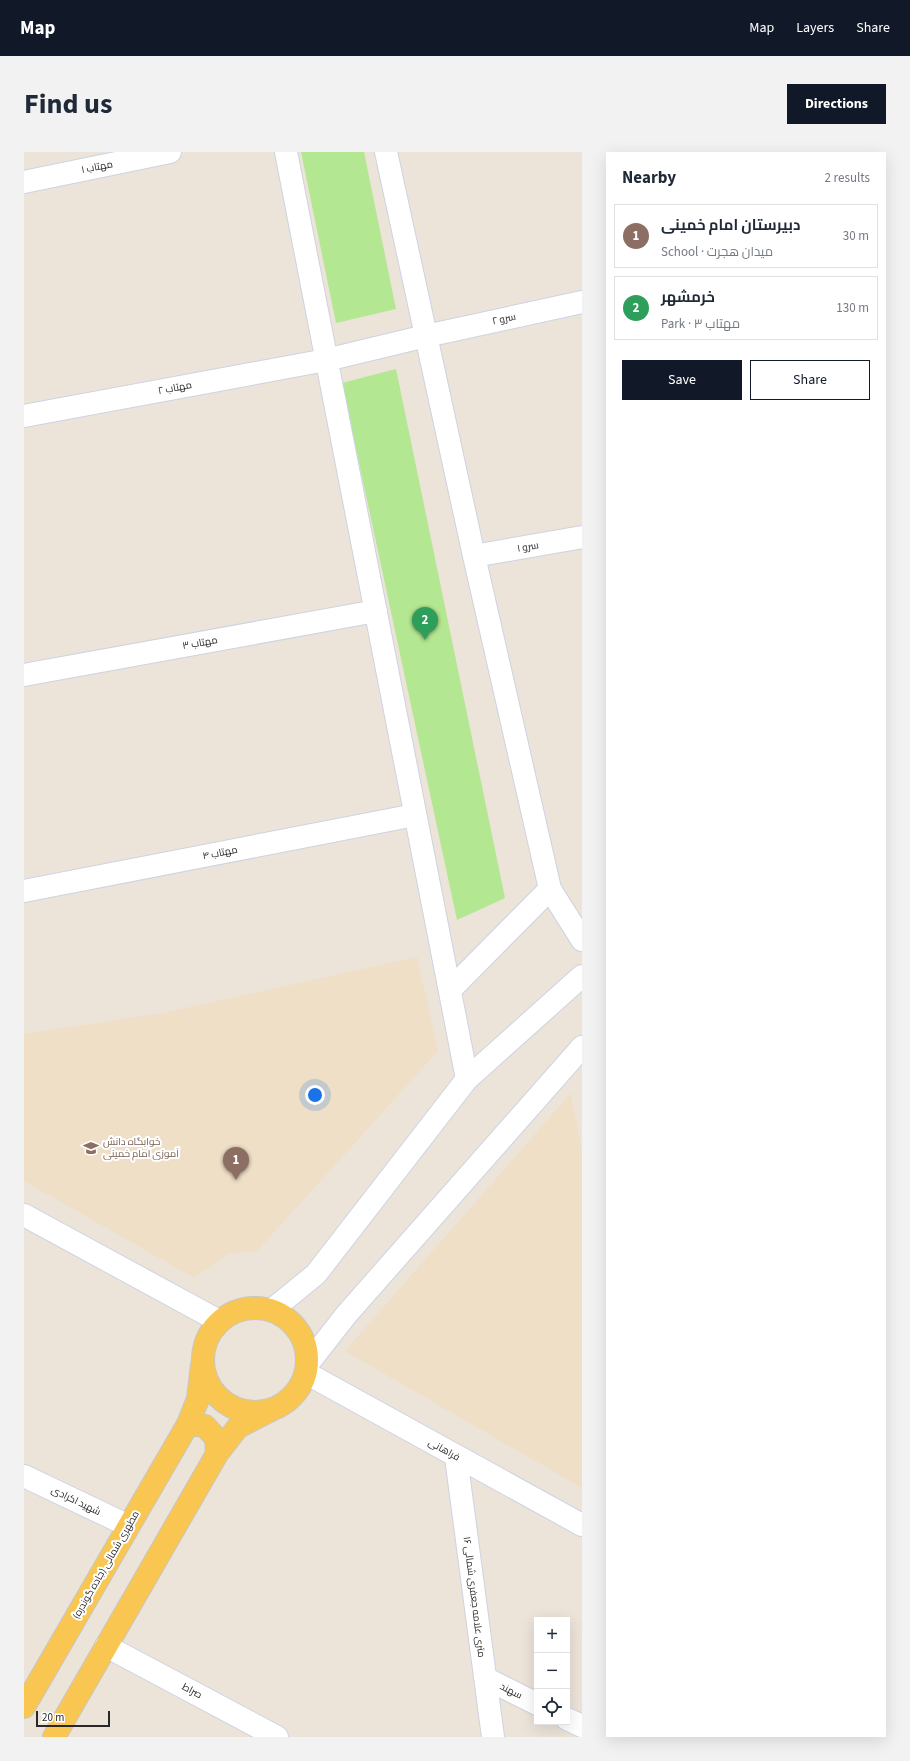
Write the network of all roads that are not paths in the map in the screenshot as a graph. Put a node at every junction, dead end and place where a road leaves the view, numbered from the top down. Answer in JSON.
{"nodes":[{"id":1,"x":170,"y":152,"type":"edge"},
{"id":2,"x":286,"y":152,"type":"edge"},
{"id":3,"x":386,"y":152,"type":"edge"},
{"id":4,"x":24,"y":182,"type":"edge"},
{"id":5,"x":582,"y":302,"type":"edge"},
{"id":6,"x":426,"y":336,"type":"junction"},
{"id":7,"x":326,"y":360,"type":"junction"},
{"id":8,"x":24,"y":416,"type":"edge"},
{"id":9,"x":582,"y":537,"type":"edge"},
{"id":10,"x":474,"y":556,"type":"junction"},
{"id":11,"x":376,"y":611,"type":"junction"},
{"id":12,"x":24,"y":675,"type":"edge"},
{"id":13,"x":415,"y":815,"type":"junction"},
{"id":14,"x":550,"y":889,"type":"junction"},
{"id":15,"x":24,"y":891,"type":"edge"},
{"id":16,"x":582,"y":940,"type":"edge"},
{"id":17,"x":582,"y":976,"type":"edge"},
{"id":18,"x":450,"y":990,"type":"junction"},
{"id":19,"x":582,"y":1047,"type":"edge"},
{"id":20,"x":467,"y":1079,"type":"junction"},
{"id":21,"x":24,"y":1215,"type":"edge"},
{"id":22,"x":272,"y":1310,"type":"junction"},
{"id":23,"x":219,"y":1321,"type":"junction"},
{"id":24,"x":202,"y":1365,"type":"junction"},
{"id":25,"x":307,"y":1369,"type":"junction"},
{"id":26,"x":273,"y":1409,"type":"junction"},
{"id":27,"x":188,"y":1424,"type":"junction"},
{"id":28,"x":217,"y":1454,"type":"junction"},
{"id":29,"x":456,"y":1457,"type":"junction"},
{"id":30,"x":24,"y":1476,"type":"edge"},
{"id":31,"x":129,"y":1526,"type":"junction"},
{"id":32,"x":582,"y":1526,"type":"edge"},
{"id":33,"x":106,"y":1646,"type":"junction"},
{"id":34,"x":485,"y":1678,"type":"junction"},
{"id":35,"x":27,"y":1696,"type":"edge"},
{"id":36,"x":534,"y":1702,"type":"edge"},
{"id":37,"x":570,"y":1720,"type":"edge"},
{"id":38,"x":582,"y":1726,"type":"edge"},
{"id":39,"x":54,"y":1737,"type":"edge"},
{"id":40,"x":277,"y":1737,"type":"edge"},
{"id":41,"x":493,"y":1737,"type":"edge"}],
"edges":[{"from":1,"to":4,"type":"street","name":"مهتاب ۱"},
{"from":2,"to":7,"type":"street"},
{"from":3,"to":6,"type":"street"},
{"from":5,"to":6,"type":"street","name":"سرو ۲"},
{"from":6,"to":7,"type":"street","name":"سرو ۲"},
{"from":6,"to":10,"type":"street"},
{"from":7,"to":8,"type":"street","name":"مهتاب ۲"},
{"from":7,"to":11,"type":"street"},
{"from":9,"to":10,"type":"street","name":"سرو ۱"},
{"from":10,"to":14,"type":"street"},
{"from":11,"to":12,"type":"street","name":"مهتاب ۳"},
{"from":11,"to":13,"type":"street"},
{"from":13,"to":15,"type":"street","name":"مهتاب ۴"},
{"from":13,"to":18,"type":"street"},
{"from":14,"to":16,"type":"street"},
{"from":14,"to":18,"type":"street"},
{"from":17,"to":20,"type":"street"},
{"from":18,"to":20,"type":"street"},
{"from":19,"to":25,"type":"street"},
{"from":20,"to":22,"type":"street"},
{"from":21,"to":23,"type":"street"},
{"from":22,"to":23,"type":"main road"},
{"from":22,"to":25,"type":"main road"},
{"from":23,"to":24,"type":"main road"},
{"from":24,"to":26,"type":"main road"},
{"from":24,"to":27,"type":"main road","name":"مطهری شمالی (جاده گوندره)"},
{"from":25,"to":26,"type":"main road"},
{"from":25,"to":29,"type":"street","name":"فراهانی"},
{"from":26,"to":28,"type":"main road"},
{"from":27,"to":28,"type":"main road"},
{"from":27,"to":31,"type":"main road","name":"مطهری شمالی (جاده گوندره)"},
{"from":28,"to":33,"type":"main road"},
{"from":29,"to":32,"type":"street","name":"فراهانی"},
{"from":29,"to":34,"type":"street","name":"۱۶ متری علامه جعفری شمالی"},
{"from":30,"to":31,"type":"street","name":"شهید اکرادی"},
{"from":31,"to":35,"type":"main road","name":"مطهری شمالی (جاده گوندره)"},
{"from":33,"to":39,"type":"main road"},
{"from":33,"to":40,"type":"street","name":"صراط"},
{"from":34,"to":36,"type":"street","name":"سهند"},
{"from":34,"to":41,"type":"street","name":"۱۶ متری علامه جعفری شمالی"},
{"from":37,"to":38,"type":"street"}]}
